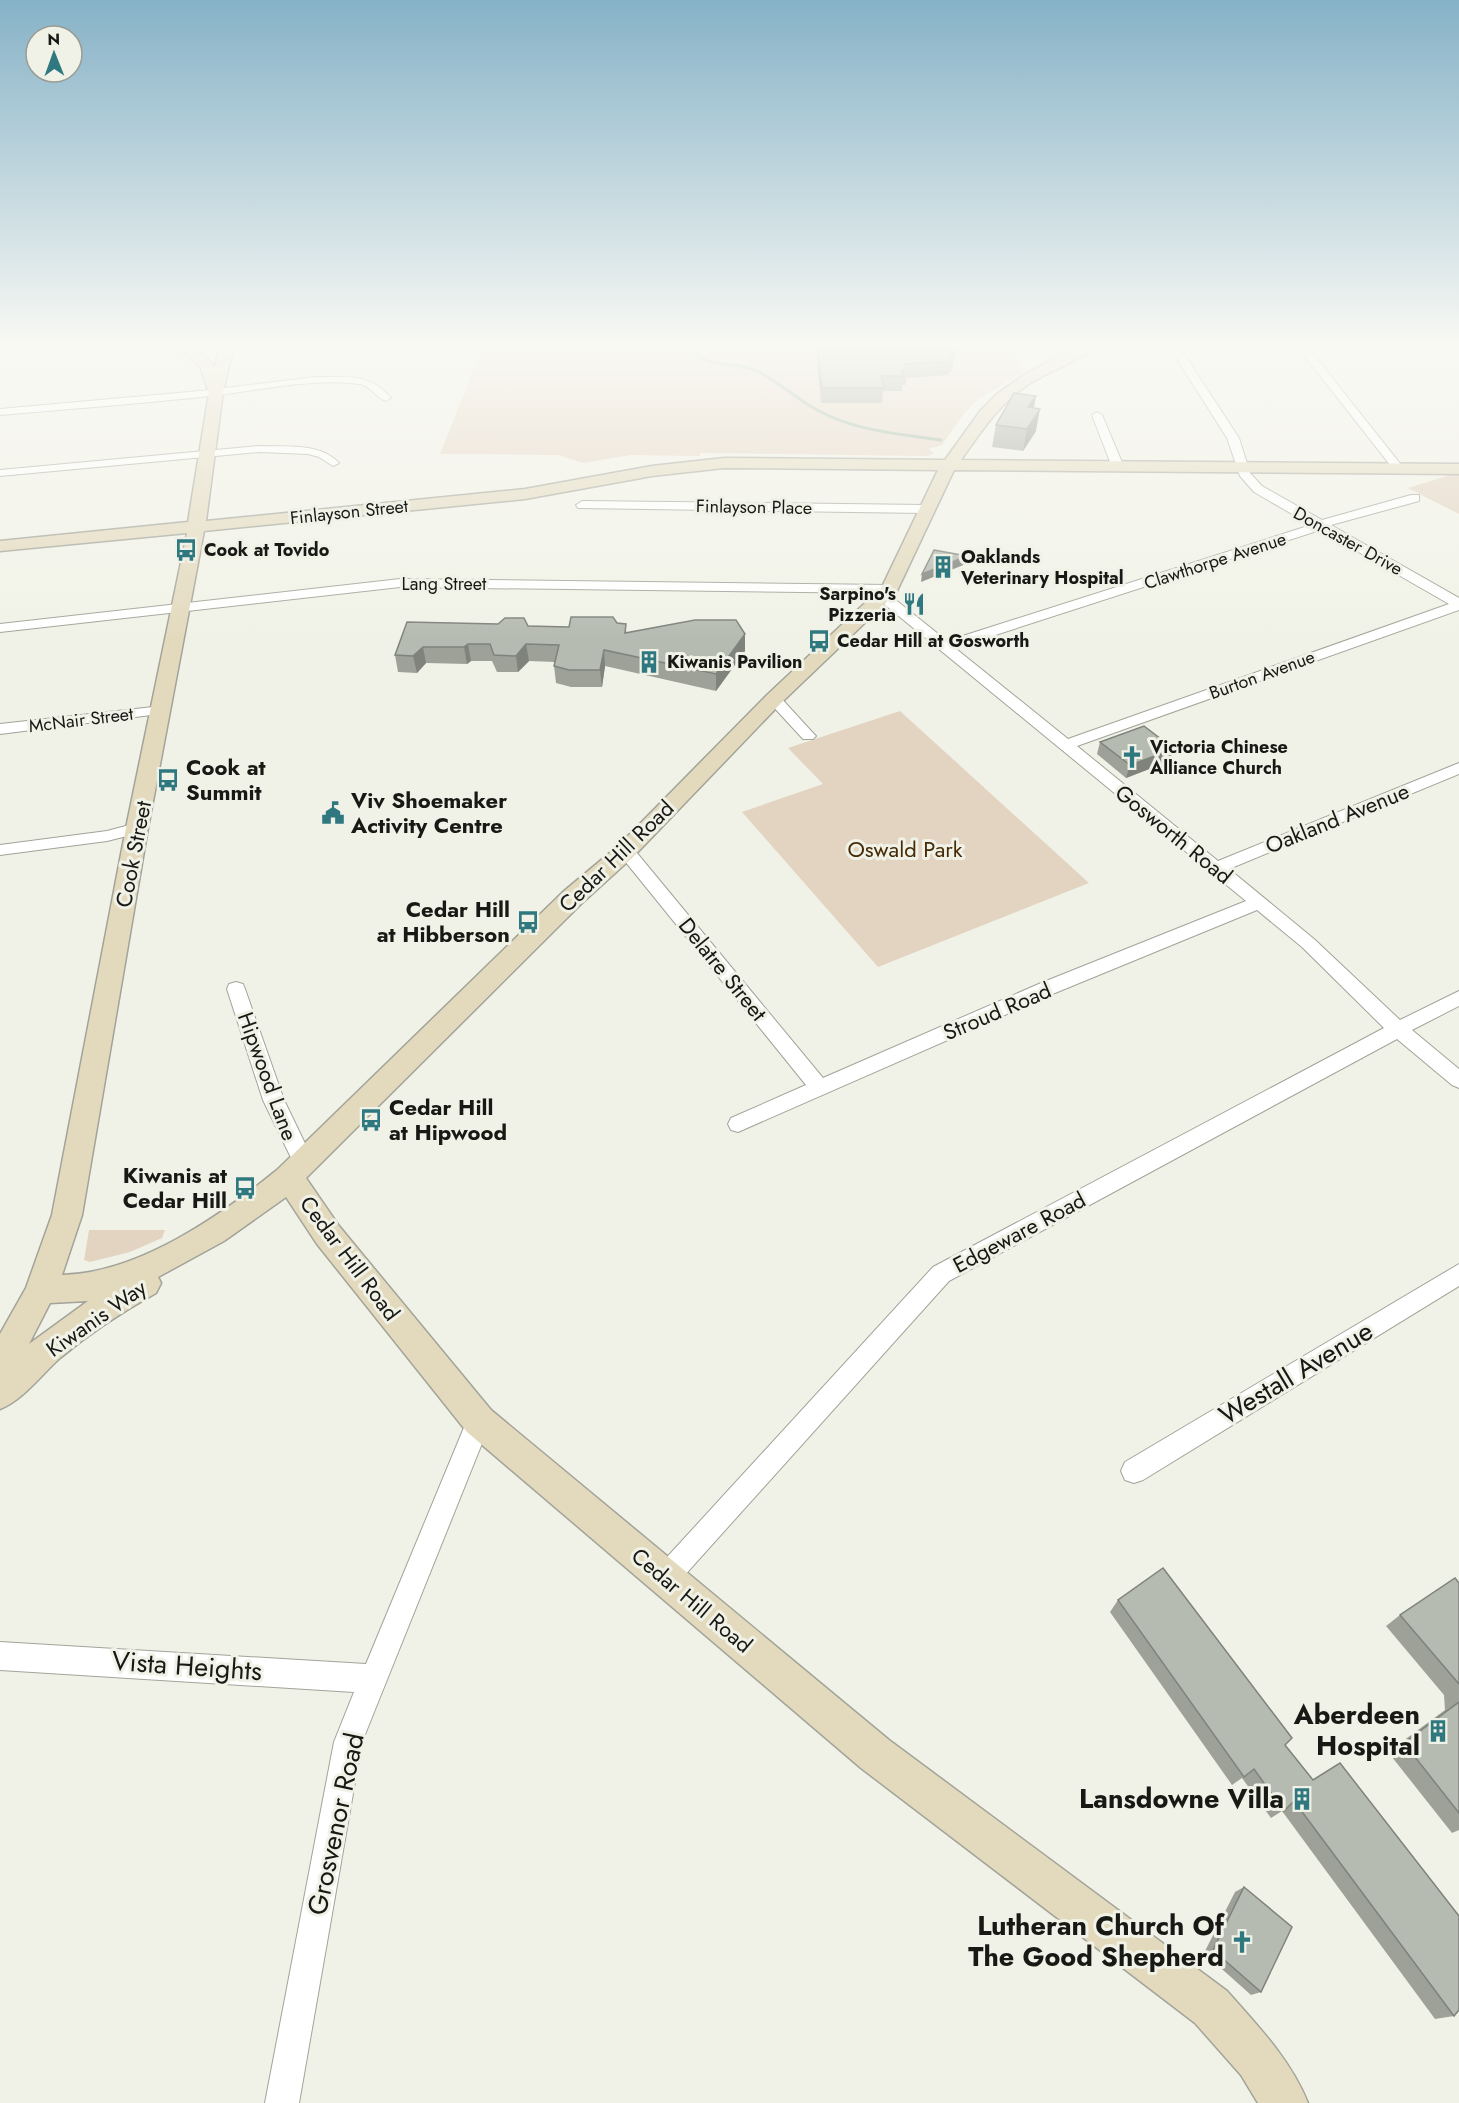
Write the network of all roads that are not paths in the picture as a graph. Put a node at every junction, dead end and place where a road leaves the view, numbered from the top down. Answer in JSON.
{"nodes":[{"id":1,"x":208,"y":443,"type":"edge"},
{"id":2,"x":963,"y":443,"type":"edge"},
{"id":3,"x":967,"y":443,"type":"edge"},
{"id":4,"x":1108,"y":443,"type":"edge"},
{"id":5,"x":1234,"y":443,"type":"edge"},
{"id":6,"x":1378,"y":443,"type":"edge"},
{"id":7,"x":206,"y":453,"type":"junction"},
{"id":8,"x":1239,"y":461,"type":"junction"},
{"id":9,"x":333,"y":463,"type":"dead end"},
{"id":10,"x":948,"y":465,"type":"junction"},
{"id":11,"x":1007,"y":466,"type":"junction"},
{"id":12,"x":1118,"y":467,"type":"junction"},
{"id":13,"x":1398,"y":468,"type":"junction"},
{"id":14,"x":1459,"y":469,"type":"edge"},
{"id":15,"x":0,"y":472,"type":"edge"},
{"id":16,"x":1414,"y":498,"type":"dead end"},
{"id":17,"x":582,"y":505,"type":"dead end"},
{"id":18,"x":198,"y":509,"type":"junction"},
{"id":19,"x":925,"y":509,"type":"junction"},
{"id":20,"x":260,"y":521,"type":"junction"},
{"id":21,"x":1320,"y":525,"type":"junction"},
{"id":22,"x":196,"y":528,"type":"junction"},
{"id":23,"x":0,"y":546,"type":"edge"},
{"id":24,"x":886,"y":592,"type":"junction"},
{"id":25,"x":1459,"y":605,"type":"edge"},
{"id":26,"x":182,"y":607,"type":"junction"},
{"id":27,"x":0,"y":628,"type":"edge"},
{"id":28,"x":947,"y":646,"type":"junction"},
{"id":29,"x":774,"y":699,"type":"junction"},
{"id":30,"x":162,"y":710,"type":"junction"},
{"id":31,"x":0,"y":729,"type":"edge"},
{"id":32,"x":807,"y":736,"type":"dead end"},
{"id":33,"x":1065,"y":745,"type":"junction"},
{"id":34,"x":1459,"y":768,"type":"edge"},
{"id":35,"x":137,"y":828,"type":"junction"},
{"id":36,"x":0,"y":850,"type":"edge"},
{"id":37,"x":626,"y":851,"type":"junction"},
{"id":38,"x":1216,"y":868,"type":"junction"},
{"id":39,"x":1258,"y":903,"type":"junction"},
{"id":40,"x":236,"y":989,"type":"dead end"},
{"id":41,"x":1459,"y":998,"type":"edge"},
{"id":42,"x":1398,"y":1029,"type":"junction"},
{"id":43,"x":1459,"y":1080,"type":"edge"},
{"id":44,"x":819,"y":1087,"type":"junction"},
{"id":45,"x":738,"y":1124,"type":"dead end"},
{"id":46,"x":297,"y":1170,"type":"junction"},
{"id":47,"x":191,"y":1244,"type":"junction"},
{"id":48,"x":1459,"y":1274,"type":"edge"},
{"id":49,"x":42,"y":1289,"type":"junction"},
{"id":50,"x":0,"y":1361,"type":"edge"},
{"id":51,"x":0,"y":1393,"type":"edge"},
{"id":52,"x":479,"y":1421,"type":"junction"},
{"id":53,"x":1134,"y":1471,"type":"dead end"},
{"id":54,"x":666,"y":1577,"type":"junction"},
{"id":55,"x":0,"y":1656,"type":"edge"},
{"id":56,"x":375,"y":1679,"type":"junction"},
{"id":57,"x":282,"y":2103,"type":"edge"},
{"id":58,"x":1285,"y":2103,"type":"edge"}],
"edges":[{"from":1,"to":7,"type":"street","name":"Cook Street"},
{"from":2,"to":10,"type":"street","name":"Cedar Hill Road"},
{"from":3,"to":11,"type":"street"},
{"from":4,"to":12,"type":"street"},
{"from":5,"to":8,"type":"street","name":"Doncaster Drive"},
{"from":6,"to":13,"type":"street"},
{"from":7,"to":9,"type":"street"},
{"from":7,"to":15,"type":"street"},
{"from":7,"to":18,"type":"street","name":"Cook Street"},
{"from":8,"to":12,"type":"street","name":"Finlayson Street"},
{"from":8,"to":13,"type":"street","name":"Finlayson Street"},
{"from":8,"to":21,"type":"street","name":"Doncaster Drive"},
{"from":10,"to":11,"type":"street","name":"Finlayson Street"},
{"from":10,"to":19,"type":"street","name":"Cedar Hill Road"},
{"from":10,"to":20,"type":"street","name":"Finlayson Street"},
{"from":11,"to":12,"type":"street","name":"Finlayson Street"},
{"from":13,"to":14,"type":"street","name":"Finlayson Street"},
{"from":16,"to":21,"type":"street","name":"Clawthorpe Avenue"},
{"from":17,"to":19,"type":"street","name":"Finlayson Place"},
{"from":18,"to":20,"type":"street"},
{"from":18,"to":22,"type":"street","name":"Cook Street"},
{"from":19,"to":24,"type":"street","name":"Cedar Hill Road"},
{"from":20,"to":22,"type":"street","name":"Finlayson Street"},
{"from":21,"to":25,"type":"street","name":"Doncaster Drive"},
{"from":21,"to":28,"type":"street","name":"Clawthorpe Avenue"},
{"from":22,"to":23,"type":"street","name":"Finlayson Street"},
{"from":22,"to":26,"type":"street","name":"Cook Street"},
{"from":24,"to":26,"type":"street","name":"Lang Street"},
{"from":24,"to":28,"type":"street","name":"Gosworth Road"},
{"from":24,"to":29,"type":"street","name":"Cedar Hill Road"},
{"from":25,"to":33,"type":"street","name":"Burton Avenue"},
{"from":26,"to":27,"type":"street","name":"Lang Street"},
{"from":26,"to":30,"type":"street","name":"Cook Street"},
{"from":28,"to":33,"type":"street","name":"Gosworth Road"},
{"from":29,"to":32,"type":"street"},
{"from":29,"to":37,"type":"street","name":"Cedar Hill Road"},
{"from":30,"to":31,"type":"street","name":"McNair Street"},
{"from":30,"to":35,"type":"street","name":"Cook Street"},
{"from":33,"to":38,"type":"street","name":"Gosworth Road"},
{"from":34,"to":38,"type":"street","name":"Oakland Avenue"},
{"from":35,"to":36,"type":"street"},
{"from":35,"to":49,"type":"street","name":"Cook Street"},
{"from":37,"to":44,"type":"street","name":"Delatre Street"},
{"from":37,"to":46,"type":"street","name":"Cedar Hill Road"},
{"from":38,"to":39,"type":"street","name":"Gosworth Road"},
{"from":39,"to":42,"type":"street","name":"Gosworth Road"},
{"from":39,"to":44,"type":"street","name":"Stroud Road"},
{"from":40,"to":46,"type":"street","name":"Hipwood Lane"},
{"from":41,"to":42,"type":"street","name":"Edgeware Road"},
{"from":42,"to":43,"type":"street","name":"Gosworth Road"},
{"from":42,"to":54,"type":"street","name":"Edgeware Road"},
{"from":44,"to":45,"type":"street","name":"Stroud Road"},
{"from":46,"to":47,"type":"street","name":"Kiwanis Way"},
{"from":46,"to":52,"type":"street","name":"Cedar Hill Road"},
{"from":47,"to":49,"type":"street","name":"Kiwanis Way"},
{"from":47,"to":51,"type":"street","name":"Kiwanis Way"},
{"from":48,"to":53,"type":"street","name":"Westall Avenue"},
{"from":49,"to":50,"type":"street","name":"Cook Street"},
{"from":52,"to":54,"type":"street","name":"Cedar Hill Road"},
{"from":52,"to":56,"type":"street","name":"Grosvenor Road"},
{"from":54,"to":58,"type":"street","name":"Cedar Hill Road"},
{"from":55,"to":56,"type":"street","name":"Vista Heights"},
{"from":56,"to":57,"type":"street","name":"Grosvenor Road"}]}
